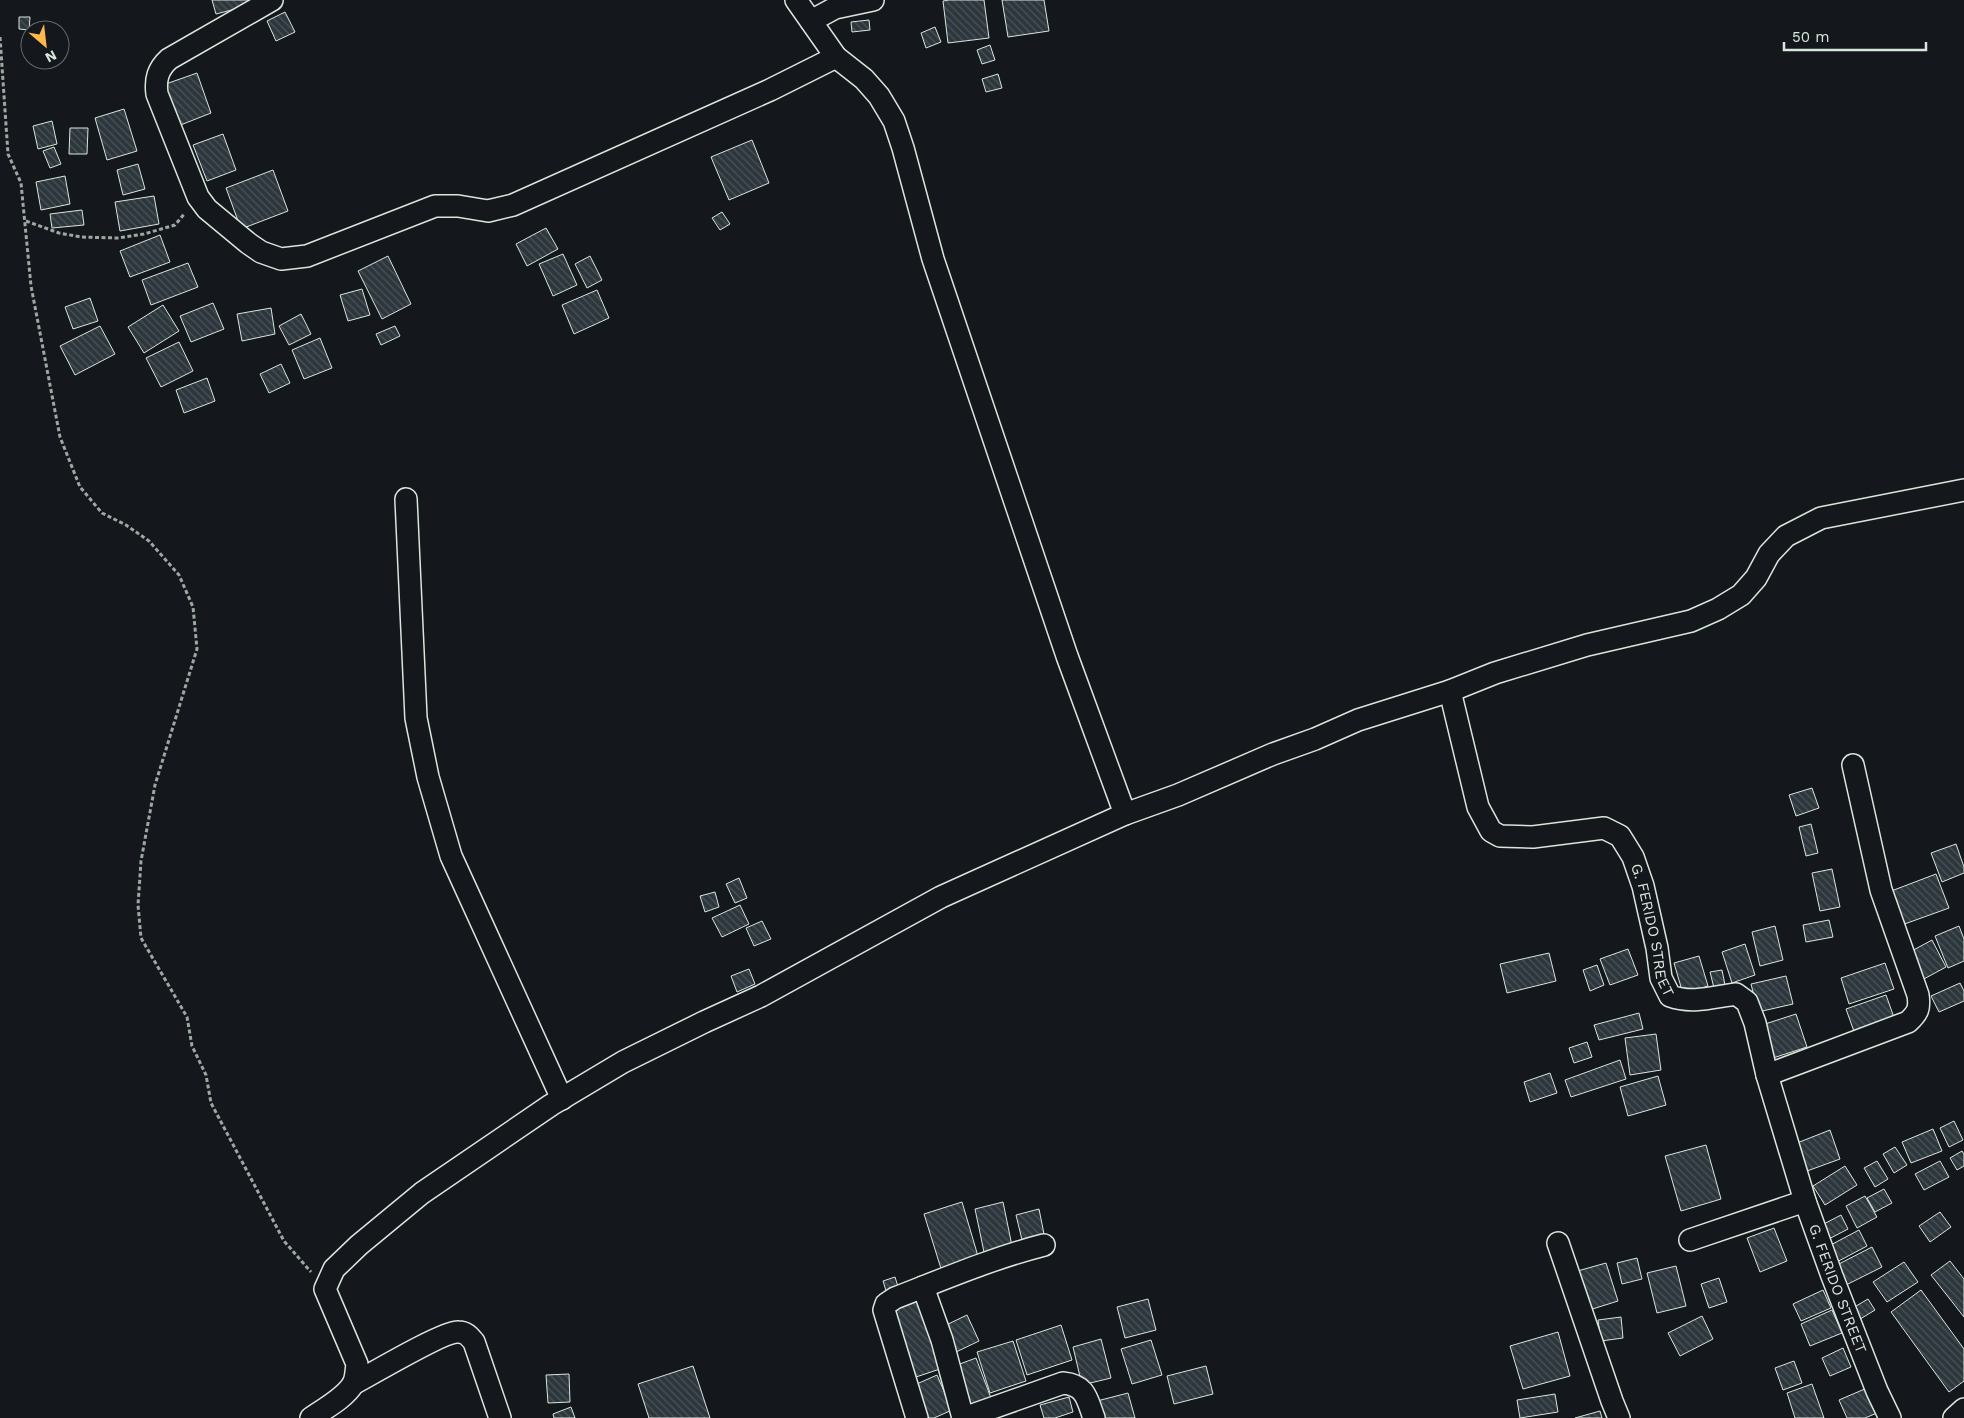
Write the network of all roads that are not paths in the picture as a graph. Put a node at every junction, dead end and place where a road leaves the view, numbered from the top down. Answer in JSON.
{"nodes":[{"id":1,"x":272,"y":0,"type":"edge"},
{"id":2,"x":796,"y":0,"type":"edge"},
{"id":3,"x":873,"y":0,"type":"edge"},
{"id":4,"x":811,"y":21,"type":"junction"},
{"id":5,"x":836,"y":57,"type":"junction"},
{"id":6,"x":1964,"y":490,"type":"edge"},
{"id":7,"x":406,"y":499,"type":"dead end"},
{"id":8,"x":1450,"y":691,"type":"junction"},
{"id":9,"x":1853,"y":764,"type":"dead end"},
{"id":10,"x":1125,"y":814,"type":"junction"},
{"id":11,"x":1768,"y":1075,"type":"junction"},
{"id":12,"x":562,"y":1099,"type":"junction"},
{"id":13,"x":1805,"y":1201,"type":"junction"},
{"id":14,"x":1690,"y":1240,"type":"dead end"},
{"id":15,"x":1558,"y":1243,"type":"dead end"},
{"id":16,"x":1044,"y":1245,"type":"dead end"},
{"id":17,"x":923,"y":1287,"type":"junction"},
{"id":18,"x":353,"y":1384,"type":"junction"},
{"id":19,"x":1964,"y":1409,"type":"edge"},
{"id":20,"x":311,"y":1418,"type":"edge"},
{"id":21,"x":500,"y":1418,"type":"edge"},
{"id":22,"x":917,"y":1418,"type":"edge"},
{"id":23,"x":964,"y":1418,"type":"edge"},
{"id":24,"x":1094,"y":1418,"type":"edge"},
{"id":25,"x":1620,"y":1418,"type":"edge"},
{"id":26,"x":1890,"y":1418,"type":"edge"},
{"id":27,"x":1954,"y":1418,"type":"edge"}],
"edges":[{"from":1,"to":5,"type":"street"},
{"from":2,"to":4,"type":"street"},
{"from":3,"to":4,"type":"street"},
{"from":4,"to":5,"type":"street"},
{"from":5,"to":10,"type":"street"},
{"from":6,"to":8,"type":"street"},
{"from":7,"to":12,"type":"street"},
{"from":8,"to":10,"type":"street"},
{"from":8,"to":11,"type":"street","name":"G. FERIDO STREET"},
{"from":9,"to":11,"type":"street"},
{"from":10,"to":12,"type":"street"},
{"from":11,"to":13,"type":"street","name":"G. FERIDO STREET"},
{"from":12,"to":18,"type":"street"},
{"from":13,"to":14,"type":"street"},
{"from":13,"to":26,"type":"street","name":"G. FERIDO STREET"},
{"from":15,"to":25,"type":"street"},
{"from":16,"to":17,"type":"street"},
{"from":17,"to":22,"type":"street"},
{"from":17,"to":23,"type":"street"},
{"from":18,"to":20,"type":"street"},
{"from":18,"to":21,"type":"street"},
{"from":19,"to":27,"type":"street"},
{"from":23,"to":24,"type":"street"}]}
